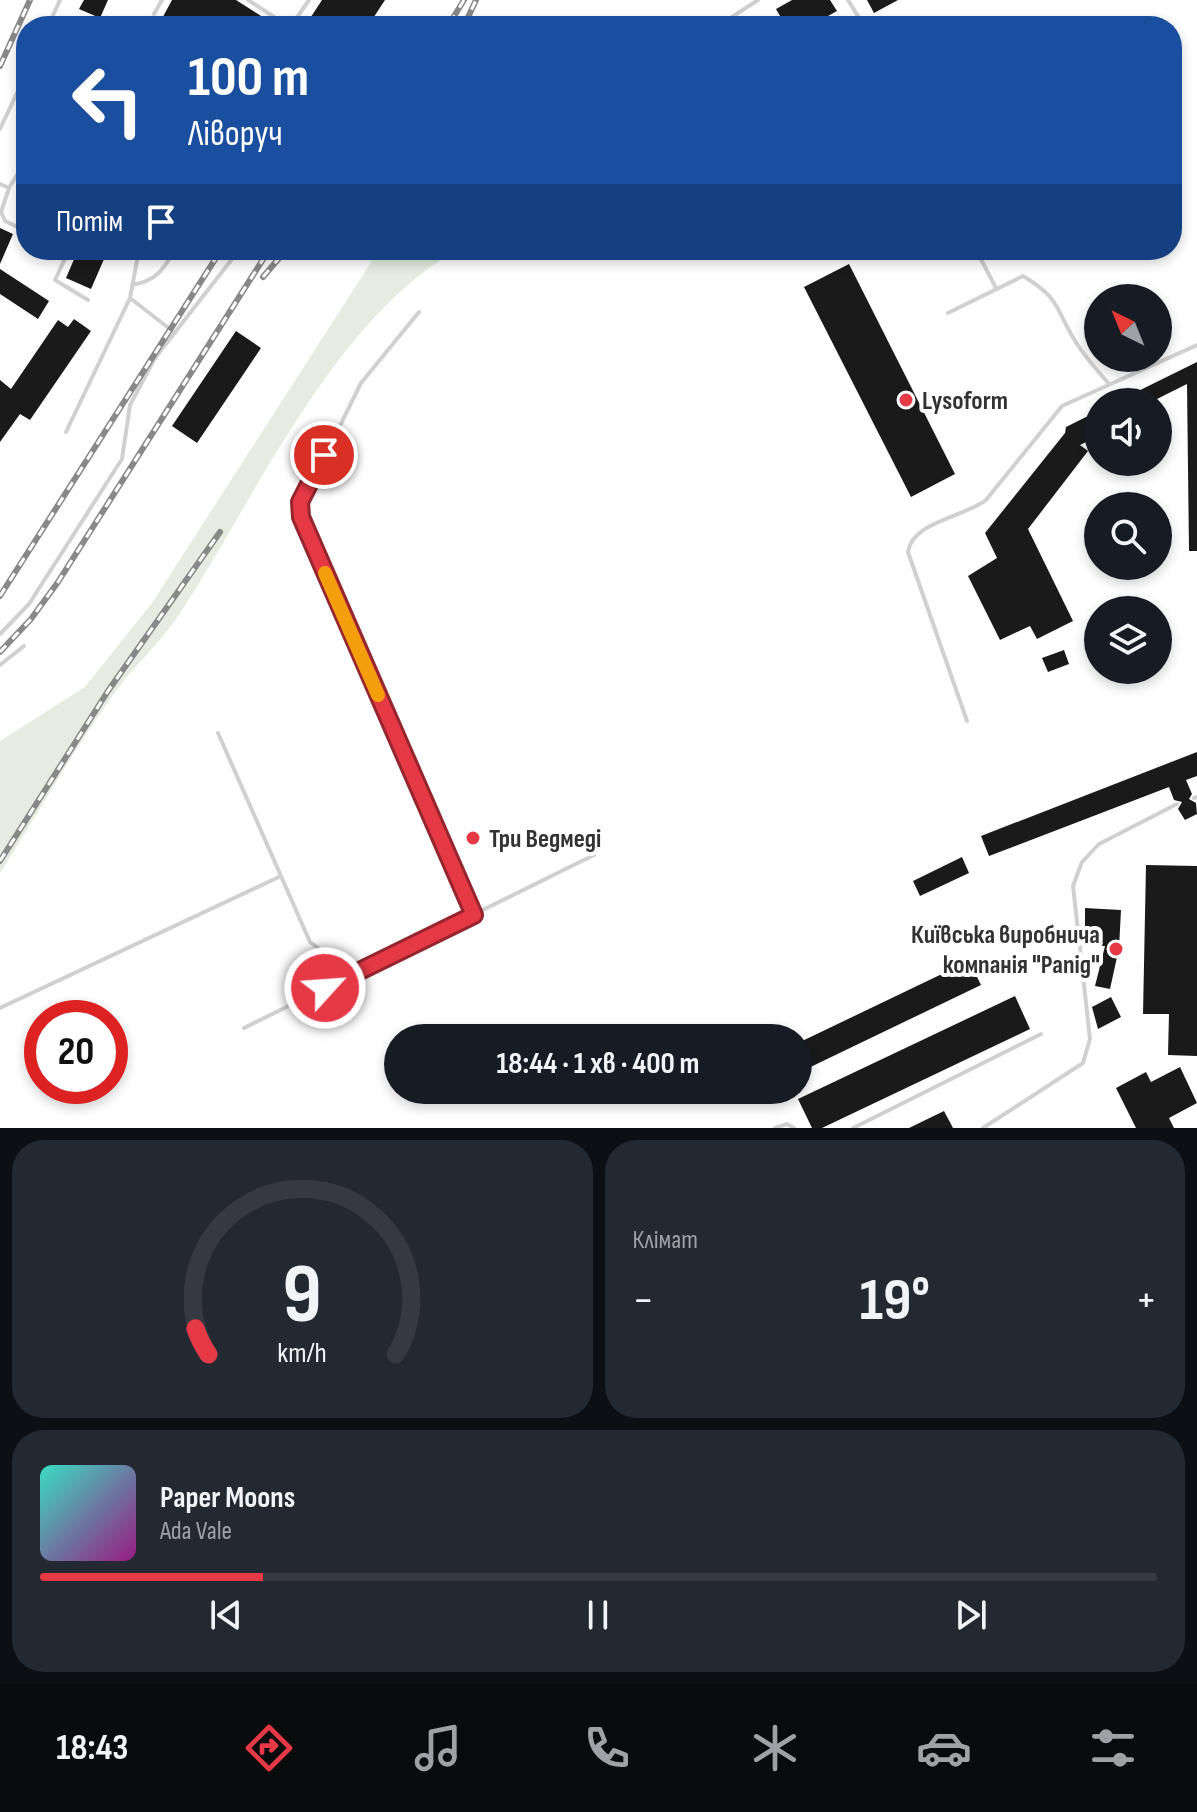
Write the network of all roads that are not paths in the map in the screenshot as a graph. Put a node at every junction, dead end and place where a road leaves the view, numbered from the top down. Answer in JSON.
{"nodes":[{"id":1,"x":162,"y":0,"type":"edge"},
{"id":2,"x":248,"y":0,"type":"edge"},
{"id":3,"x":758,"y":0,"type":"edge"},
{"id":4,"x":154,"y":14,"type":"dead end"},
{"id":5,"x":274,"y":16,"type":"edge"},
{"id":6,"x":733,"y":16,"type":"edge"},
{"id":7,"x":16,"y":95,"type":"edge"},
{"id":8,"x":0,"y":129,"type":"edge"},
{"id":9,"x":16,"y":176,"type":"edge"},
{"id":10,"x":0,"y":184,"type":"edge"},
{"id":11,"x":9,"y":188,"type":"junction"},
{"id":12,"x":16,"y":226,"type":"edge"},
{"id":13,"x":64,"y":260,"type":"edge"},
{"id":14,"x":137,"y":260,"type":"edge"},
{"id":15,"x":169,"y":260,"type":"edge"},
{"id":16,"x":231,"y":260,"type":"edge"},
{"id":17,"x":981,"y":260,"type":"edge"},
{"id":18,"x":132,"y":285,"type":"junction"},
{"id":19,"x":996,"y":288,"type":"junction"},
{"id":20,"x":130,"y":298,"type":"junction"},
{"id":21,"x":88,"y":300,"type":"dead end"},
{"id":22,"x":419,"y":312,"type":"dead end"},
{"id":23,"x":948,"y":313,"type":"dead end"},
{"id":24,"x":175,"y":333,"type":"junction"},
{"id":25,"x":1197,"y":345,"type":"edge"},
{"id":26,"x":1109,"y":384,"type":"junction"},
{"id":27,"x":66,"y":432,"type":"dead end"},
{"id":28,"x":0,"y":634,"type":"edge"},
{"id":29,"x":24,"y":646,"type":"dead end"},
{"id":30,"x":0,"y":665,"type":"edge"},
{"id":31,"x":967,"y":721,"type":"dead end"},
{"id":32,"x":218,"y":733,"type":"dead end"},
{"id":33,"x":1177,"y":804,"type":"dead end"},
{"id":34,"x":594,"y":855,"type":"dead end"},
{"id":35,"x":281,"y":876,"type":"junction"},
{"id":36,"x":474,"y":915,"type":"junction"},
{"id":37,"x":352,"y":975,"type":"junction"},
{"id":38,"x":0,"y":1008,"type":"edge"},
{"id":39,"x":244,"y":1028,"type":"dead end"},
{"id":40,"x":1041,"y":1034,"type":"dead end"},
{"id":41,"x":775,"y":1128,"type":"edge"},
{"id":42,"x":794,"y":1128,"type":"edge"},
{"id":43,"x":853,"y":1128,"type":"edge"},
{"id":44,"x":983,"y":1128,"type":"edge"}],
"edges":[{"from":1,"to":4,"type":"lane"},
{"from":2,"to":5,"type":"lane"},
{"from":3,"to":6,"type":"lane"},
{"from":7,"to":8,"type":"lane"},
{"from":9,"to":11,"type":"lane"},
{"from":10,"to":11,"type":"lane"},
{"from":11,"to":12,"type":"lane"},
{"from":13,"to":21,"type":"lane"},
{"from":14,"to":18,"type":"lane"},
{"from":15,"to":18,"type":"lane"},
{"from":16,"to":24,"type":"lane"},
{"from":17,"to":19,"type":"lane"},
{"from":18,"to":20,"type":"lane"},
{"from":19,"to":23,"type":"lane"},
{"from":19,"to":26,"type":"lane"},
{"from":20,"to":24,"type":"lane"},
{"from":20,"to":27,"type":"lane"},
{"from":22,"to":36,"type":"lane"},
{"from":24,"to":28,"type":"lane"},
{"from":25,"to":26,"type":"lane"},
{"from":26,"to":31,"type":"lane"},
{"from":29,"to":30,"type":"lane"},
{"from":32,"to":35,"type":"lane"},
{"from":33,"to":44,"type":"lane"},
{"from":34,"to":36,"type":"lane"},
{"from":35,"to":37,"type":"lane"},
{"from":35,"to":38,"type":"lane"},
{"from":36,"to":37,"type":"lane"},
{"from":37,"to":39,"type":"lane"},
{"from":40,"to":43,"type":"lane"},
{"from":41,"to":42,"type":"lane"}]}
